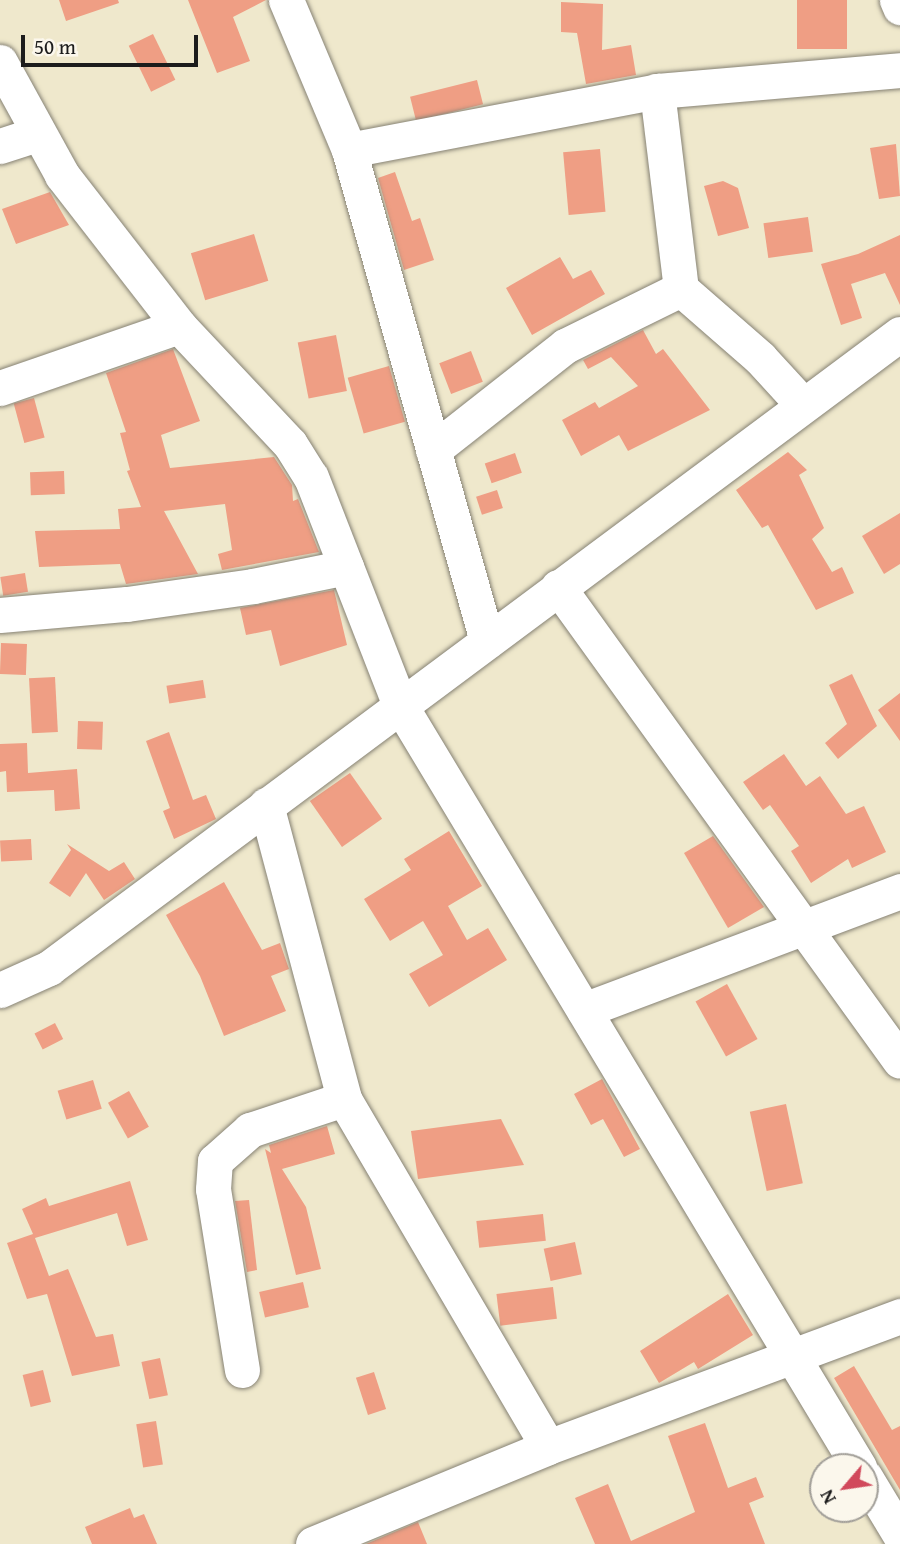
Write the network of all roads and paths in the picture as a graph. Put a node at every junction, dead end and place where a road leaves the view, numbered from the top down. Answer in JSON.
{"nodes":[{"id":1,"x":286,"y":0,"type":"edge"},
{"id":2,"x":897,"y":0,"type":"edge"},
{"id":3,"x":900,"y":7,"type":"edge"},
{"id":4,"x":0,"y":62,"type":"edge"},
{"id":5,"x":900,"y":70,"type":"edge"},
{"id":6,"x":657,"y":91,"type":"junction"},
{"id":7,"x":38,"y":134,"type":"junction"},
{"id":8,"x":0,"y":146,"type":"edge"},
{"id":9,"x":349,"y":150,"type":"junction"},
{"id":10,"x":681,"y":289,"type":"junction"},
{"id":11,"x":179,"y":326,"type":"junction"},
{"id":12,"x":900,"y":334,"type":"edge"},
{"id":13,"x":0,"y":388,"type":"edge"},
{"id":14,"x":803,"y":405,"type":"junction"},
{"id":15,"x":433,"y":450,"type":"junction"},
{"id":16,"x":346,"y":567,"type":"junction"},
{"id":17,"x":558,"y":587,"type":"junction"},
{"id":18,"x":0,"y":615,"type":"edge"},
{"id":19,"x":486,"y":641,"type":"junction"},
{"id":20,"x":400,"y":705,"type":"junction"},
{"id":21,"x":266,"y":805,"type":"junction"},
{"id":22,"x":900,"y":891,"type":"edge"},
{"id":23,"x":805,"y":929,"type":"junction"},
{"id":24,"x":0,"y":990,"type":"edge"},
{"id":25,"x":584,"y":1010,"type":"junction"},
{"id":26,"x":900,"y":1061,"type":"edge"},
{"id":27,"x":344,"y":1098,"type":"junction"},
{"id":28,"x":900,"y":1316,"type":"edge"},
{"id":29,"x":792,"y":1356,"type":"junction"},
{"id":30,"x":242,"y":1370,"type":"dead end"},
{"id":31,"x":548,"y":1447,"type":"junction"},
{"id":32,"x":851,"y":1453,"type":"edge"},
{"id":33,"x":879,"y":1500,"type":"edge"},
{"id":34,"x":900,"y":1535,"type":"edge"},
{"id":35,"x":313,"y":1544,"type":"edge"}],
"edges":[{"from":1,"to":9,"type":"street"},
{"from":2,"to":3,"type":"street"},
{"from":4,"to":7,"type":"street"},
{"from":5,"to":6,"type":"street"},
{"from":6,"to":9,"type":"street"},
{"from":6,"to":10,"type":"street"},
{"from":7,"to":8,"type":"street"},
{"from":7,"to":11,"type":"street"},
{"from":9,"to":15,"type":"street"},
{"from":10,"to":14,"type":"street"},
{"from":10,"to":15,"type":"street"},
{"from":11,"to":13,"type":"street"},
{"from":11,"to":16,"type":"street"},
{"from":12,"to":14,"type":"street"},
{"from":14,"to":17,"type":"street"},
{"from":15,"to":19,"type":"street"},
{"from":16,"to":18,"type":"street"},
{"from":16,"to":20,"type":"street"},
{"from":17,"to":19,"type":"street"},
{"from":17,"to":23,"type":"street"},
{"from":19,"to":20,"type":"street"},
{"from":20,"to":21,"type":"street"},
{"from":20,"to":25,"type":"street"},
{"from":21,"to":24,"type":"street"},
{"from":21,"to":27,"type":"street"},
{"from":22,"to":23,"type":"street"},
{"from":23,"to":25,"type":"street"},
{"from":23,"to":26,"type":"street"},
{"from":25,"to":29,"type":"street"},
{"from":27,"to":30,"type":"street"},
{"from":27,"to":31,"type":"street"},
{"from":28,"to":29,"type":"street"},
{"from":29,"to":31,"type":"street"},
{"from":29,"to":32,"type":"street"},
{"from":31,"to":35,"type":"street"},
{"from":33,"to":34,"type":"street"}]}
